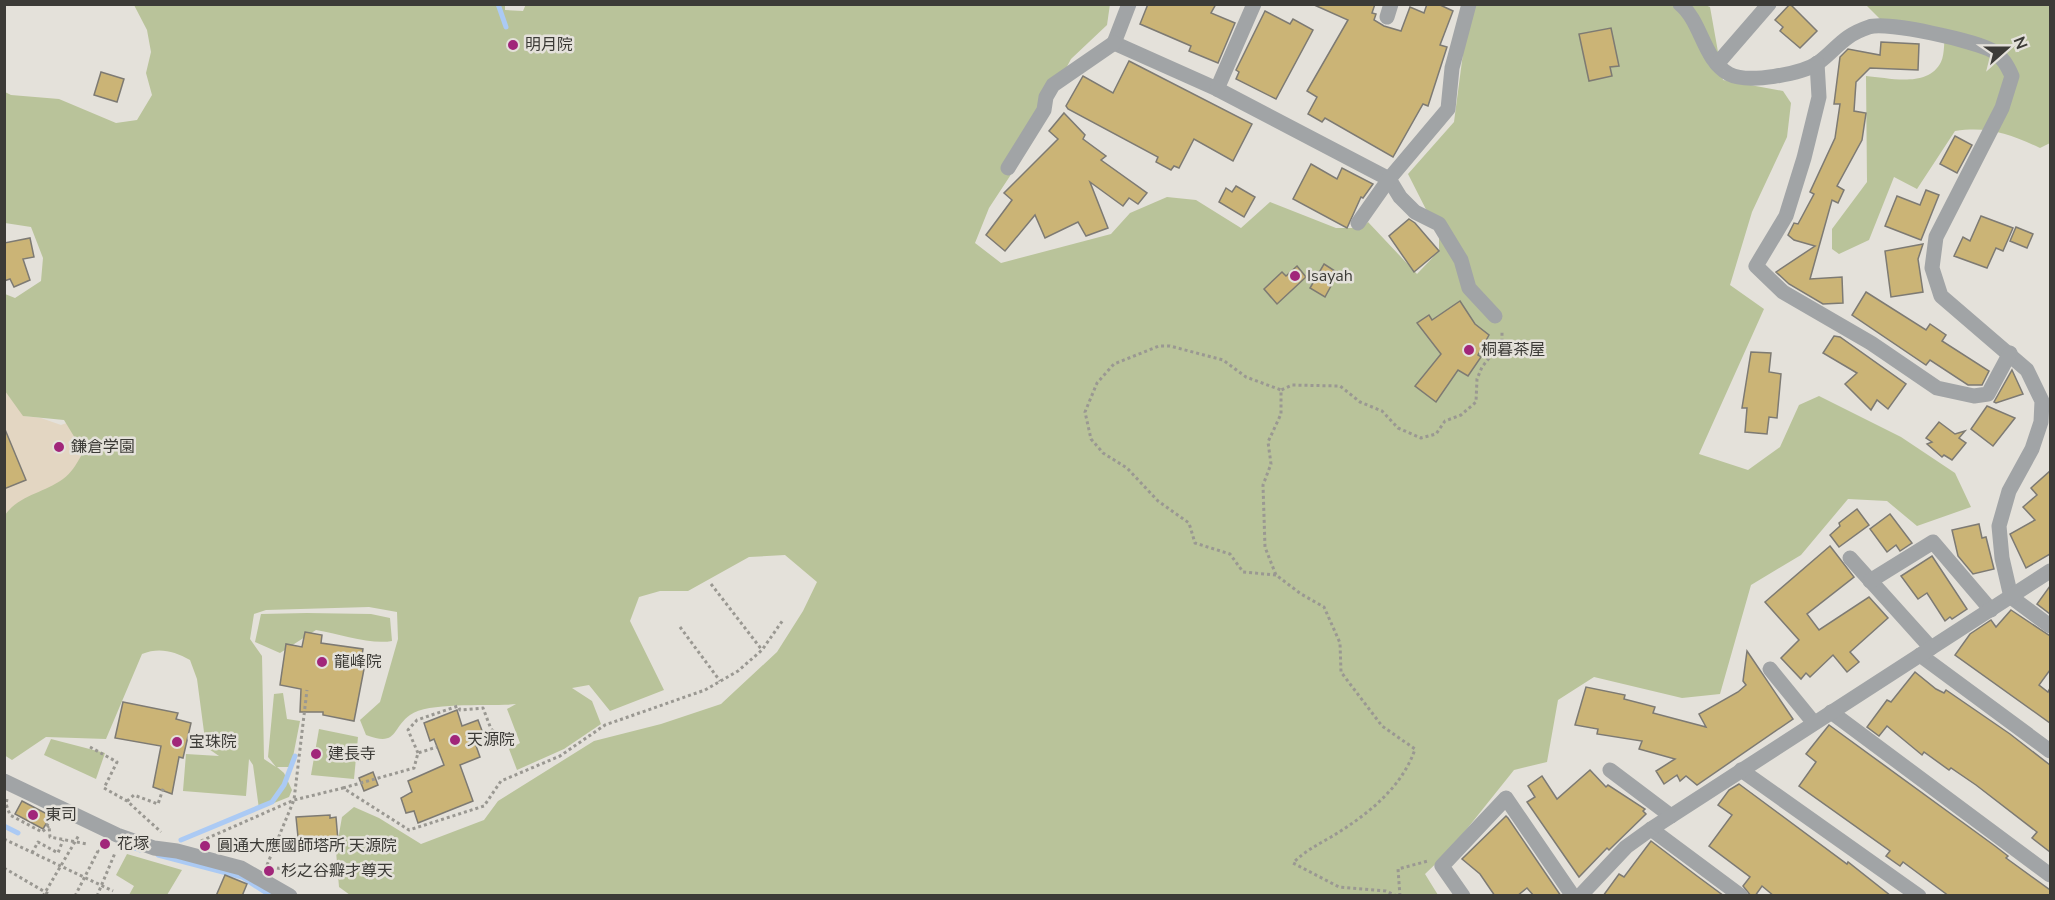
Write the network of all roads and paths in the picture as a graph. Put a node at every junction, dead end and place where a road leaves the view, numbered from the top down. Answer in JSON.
{"nodes":[{"id":1,"x":1129,"y":4,"type":"edge"},
{"id":2,"x":1254,"y":4,"type":"edge"},
{"id":3,"x":1469,"y":4,"type":"edge"},
{"id":4,"x":1680,"y":4,"type":"edge"},
{"id":5,"x":1769,"y":4,"type":"edge"},
{"id":6,"x":1114,"y":43,"type":"junction"},
{"id":7,"x":1817,"y":63,"type":"junction"},
{"id":8,"x":1717,"y":64,"type":"junction"},
{"id":9,"x":1217,"y":89,"type":"junction"},
{"id":10,"x":1008,"y":168,"type":"dead end"},
{"id":11,"x":1389,"y":179,"type":"junction"},
{"id":12,"x":1358,"y":223,"type":"dead end"},
{"id":13,"x":1495,"y":316,"type":"joint"},
{"id":14,"x":2010,"y":353,"type":"junction"},
{"id":15,"x":1281,"y":390,"type":"junction"},
{"id":16,"x":1850,"y":558,"type":"dead end"},
{"id":17,"x":2050,"y":571,"type":"edge"},
{"id":18,"x":1276,"y":575,"type":"junction"},
{"id":19,"x":1870,"y":581,"type":"junction"},
{"id":20,"x":711,"y":584,"type":"dead end"},
{"id":21,"x":2011,"y":597,"type":"junction"},
{"id":22,"x":1991,"y":610,"type":"junction"},
{"id":23,"x":783,"y":620,"type":"dead end"},
{"id":24,"x":2050,"y":626,"type":"edge"},
{"id":25,"x":680,"y":627,"type":"dead end"},
{"id":26,"x":762,"y":650,"type":"junction"},
{"id":27,"x":1926,"y":652,"type":"junction"},
{"id":28,"x":1770,"y":669,"type":"dead end"},
{"id":29,"x":720,"y":681,"type":"junction"},
{"id":30,"x":308,"y":690,"type":"dead end"},
{"id":31,"x":1831,"y":712,"type":"junction"},
{"id":32,"x":1814,"y":723,"type":"junction"},
{"id":33,"x":500,"y":736,"type":"dead end"},
{"id":34,"x":90,"y":747,"type":"dead end"},
{"id":35,"x":437,"y":747,"type":"dead end"},
{"id":36,"x":2050,"y":750,"type":"edge"},
{"id":37,"x":418,"y":753,"type":"junction"},
{"id":38,"x":1610,"y":770,"type":"dead end"},
{"id":39,"x":1741,"y":770,"type":"junction"},
{"id":40,"x":7,"y":786,"type":"edge"},
{"id":41,"x":164,"y":786,"type":"dead end"},
{"id":42,"x":343,"y":788,"type":"junction"},
{"id":43,"x":294,"y":800,"type":"junction"},
{"id":44,"x":127,"y":801,"type":"junction"},
{"id":45,"x":1671,"y":816,"type":"junction"},
{"id":46,"x":1651,"y":829,"type":"junction"},
{"id":47,"x":4,"y":839,"type":"edge"},
{"id":48,"x":63,"y":840,"type":"junction"},
{"id":49,"x":87,"y":844,"type":"dead end"},
{"id":50,"x":193,"y":844,"type":"dead end"},
{"id":51,"x":100,"y":846,"type":"dead end"},
{"id":52,"x":108,"y":849,"type":"dead end"},
{"id":53,"x":70,"y":851,"type":"dead end"},
{"id":54,"x":177,"y":851,"type":"junction"},
{"id":55,"x":32,"y":853,"type":"junction"},
{"id":56,"x":1425,"y":860,"type":"dead end"},
{"id":57,"x":60,"y":866,"type":"junction"},
{"id":58,"x":4,"y":868,"type":"edge"},
{"id":59,"x":264,"y":873,"type":"dead end"},
{"id":60,"x":2050,"y":875,"type":"edge"},
{"id":61,"x":84,"y":877,"type":"junction"},
{"id":62,"x":101,"y":886,"type":"junction"},
{"id":63,"x":113,"y":891,"type":"dead end"},
{"id":64,"x":44,"y":894,"type":"edge"},
{"id":65,"x":52,"y":896,"type":"edge"},
{"id":66,"x":75,"y":896,"type":"edge"},
{"id":67,"x":97,"y":896,"type":"edge"},
{"id":68,"x":290,"y":896,"type":"edge"},
{"id":69,"x":1398,"y":896,"type":"edge"},
{"id":70,"x":1463,"y":896,"type":"edge"},
{"id":71,"x":1573,"y":896,"type":"edge"},
{"id":72,"x":1580,"y":896,"type":"edge"},
{"id":73,"x":1741,"y":896,"type":"edge"},
{"id":74,"x":1919,"y":896,"type":"edge"}],
"edges":[{"from":1,"to":6,"type":"street"},
{"from":2,"to":9,"type":"street"},
{"from":3,"to":11,"type":"street"},
{"from":4,"to":8,"type":"street"},
{"from":5,"to":8,"type":"street"},
{"from":6,"to":9,"type":"street"},
{"from":6,"to":10,"type":"street"},
{"from":7,"to":8,"type":"street"},
{"from":7,"to":14,"type":"street"},
{"from":7,"to":14,"type":"street"},
{"from":9,"to":11,"type":"street"},
{"from":11,"to":12,"type":"street"},
{"from":11,"to":13,"type":"street"},
{"from":13,"to":15,"type":"path"},
{"from":14,"to":21,"type":"street"},
{"from":15,"to":18,"type":"path"},
{"from":15,"to":18,"type":"path"},
{"from":16,"to":19,"type":"street"},
{"from":17,"to":21,"type":"street"},
{"from":18,"to":69,"type":"path"},
{"from":19,"to":22,"type":"street"},
{"from":19,"to":27,"type":"street"},
{"from":20,"to":26,"type":"path"},
{"from":21,"to":22,"type":"street"},
{"from":21,"to":24,"type":"street"},
{"from":22,"to":27,"type":"street"},
{"from":23,"to":26,"type":"path"},
{"from":25,"to":29,"type":"path"},
{"from":26,"to":29,"type":"path"},
{"from":27,"to":31,"type":"street"},
{"from":27,"to":36,"type":"street"},
{"from":28,"to":32,"type":"street"},
{"from":29,"to":42,"type":"path"},
{"from":30,"to":43,"type":"path"},
{"from":31,"to":32,"type":"street"},
{"from":31,"to":60,"type":"street"},
{"from":32,"to":39,"type":"street"},
{"from":33,"to":37,"type":"path"},
{"from":34,"to":44,"type":"path"},
{"from":35,"to":37,"type":"path"},
{"from":37,"to":42,"type":"path"},
{"from":38,"to":45,"type":"street"},
{"from":39,"to":45,"type":"street"},
{"from":39,"to":74,"type":"street"},
{"from":40,"to":48,"type":"path"},
{"from":40,"to":54,"type":"street"},
{"from":41,"to":44,"type":"path"},
{"from":42,"to":43,"type":"path"},
{"from":43,"to":50,"type":"path"},
{"from":43,"to":59,"type":"path"},
{"from":44,"to":54,"type":"path"},
{"from":45,"to":46,"type":"street"},
{"from":46,"to":72,"type":"street"},
{"from":46,"to":73,"type":"street"},
{"from":47,"to":55,"type":"path"},
{"from":48,"to":49,"type":"path"},
{"from":48,"to":55,"type":"path"},
{"from":51,"to":61,"type":"path"},
{"from":52,"to":62,"type":"path"},
{"from":53,"to":57,"type":"path"},
{"from":54,"to":68,"type":"street"},
{"from":55,"to":57,"type":"path"},
{"from":56,"to":69,"type":"path"},
{"from":57,"to":61,"type":"path"},
{"from":57,"to":64,"type":"path"},
{"from":58,"to":64,"type":"path"},
{"from":61,"to":62,"type":"path"},
{"from":61,"to":66,"type":"path"},
{"from":62,"to":63,"type":"path"},
{"from":62,"to":67,"type":"path"},
{"from":64,"to":65,"type":"path"},
{"from":70,"to":71,"type":"street"}]}
